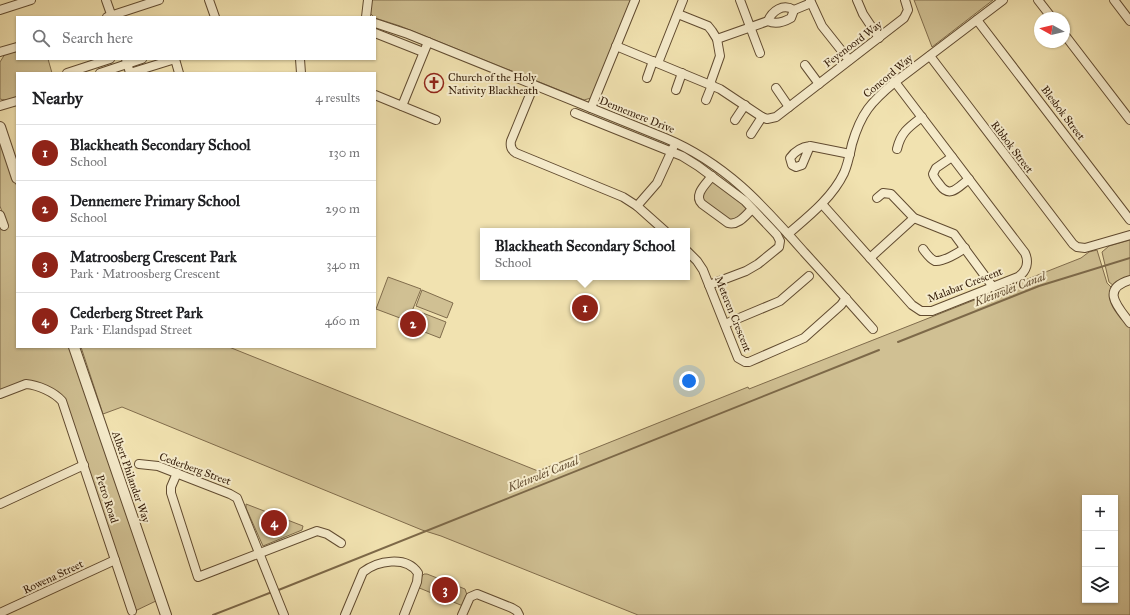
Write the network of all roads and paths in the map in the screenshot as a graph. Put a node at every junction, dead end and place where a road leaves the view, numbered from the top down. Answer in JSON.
{"nodes":[{"id":1,"x":31,"y":0,"type":"edge"},
{"id":2,"x":106,"y":0,"type":"edge"},
{"id":3,"x":159,"y":0,"type":"edge"},
{"id":4,"x":209,"y":0,"type":"edge"},
{"id":5,"x":368,"y":0,"type":"edge"},
{"id":6,"x":635,"y":0,"type":"edge"},
{"id":7,"x":683,"y":0,"type":"edge"},
{"id":8,"x":740,"y":0,"type":"edge"},
{"id":9,"x":857,"y":0,"type":"edge"},
{"id":10,"x":906,"y":0,"type":"edge"},
{"id":11,"x":1003,"y":0,"type":"edge"},
{"id":12,"x":1038,"y":0,"type":"edge"},
{"id":13,"x":1114,"y":0,"type":"edge"},
{"id":14,"x":811,"y":2,"type":"edge"},
{"id":15,"x":0,"y":10,"type":"edge"},
{"id":16,"x":794,"y":10,"type":"junction"},
{"id":17,"x":1047,"y":12,"type":"edge"},
{"id":18,"x":678,"y":14,"type":"junction"},
{"id":19,"x":110,"y":16,"type":"edge"},
{"id":20,"x":113,"y":16,"type":"edge"},
{"id":21,"x":215,"y":16,"type":"edge"},
{"id":22,"x":366,"y":16,"type":"edge"},
{"id":23,"x":977,"y":20,"type":"junction"},
{"id":24,"x":768,"y":21,"type":"junction"},
{"id":25,"x":1130,"y":21,"type":"edge"},
{"id":26,"x":376,"y":23,"type":"edge"},
{"id":27,"x":750,"y":27,"type":"junction"},
{"id":28,"x":376,"y":34,"type":"edge"},
{"id":29,"x":879,"y":38,"type":"junction"},
{"id":30,"x":717,"y":39,"type":"junction"},
{"id":31,"x":428,"y":42,"type":"junction"},
{"id":32,"x":1070,"y":42,"type":"edge"},
{"id":33,"x":616,"y":46,"type":"junction"},
{"id":34,"x":16,"y":47,"type":"edge"},
{"id":35,"x":0,"y":52,"type":"edge"},
{"id":36,"x":424,"y":52,"type":"junction"},
{"id":37,"x":760,"y":53,"type":"dead end"},
{"id":38,"x":930,"y":56,"type":"junction"},
{"id":39,"x":107,"y":60,"type":"edge"},
{"id":40,"x":172,"y":60,"type":"edge"},
{"id":41,"x":175,"y":60,"type":"edge"},
{"id":42,"x":300,"y":60,"type":"edge"},
{"id":43,"x":849,"y":60,"type":"junction"},
{"id":44,"x":126,"y":61,"type":"edge"},
{"id":45,"x":655,"y":62,"type":"junction"},
{"id":46,"x":805,"y":65,"type":"dead end"},
{"id":47,"x":66,"y":72,"type":"edge"},
{"id":48,"x":102,"y":72,"type":"edge"},
{"id":49,"x":130,"y":72,"type":"edge"},
{"id":50,"x":133,"y":72,"type":"edge"},
{"id":51,"x":179,"y":72,"type":"edge"},
{"id":52,"x":301,"y":72,"type":"edge"},
{"id":53,"x":682,"y":73,"type":"junction"},
{"id":54,"x":647,"y":78,"type":"dead end"},
{"id":55,"x":895,"y":82,"type":"junction"},
{"id":56,"x":819,"y":84,"type":"junction"},
{"id":57,"x":534,"y":85,"type":"junction"},
{"id":58,"x":711,"y":85,"type":"junction"},
{"id":59,"x":776,"y":88,"type":"dead end"},
{"id":60,"x":676,"y":90,"type":"dead end"},
{"id":61,"x":376,"y":95,"type":"edge"},
{"id":62,"x":706,"y":100,"type":"dead end"},
{"id":63,"x":16,"y":101,"type":"edge"},
{"id":64,"x":745,"y":105,"type":"junction"},
{"id":65,"x":0,"y":106,"type":"edge"},
{"id":66,"x":402,"y":106,"type":"junction"},
{"id":67,"x":789,"y":107,"type":"junction"},
{"id":68,"x":591,"y":108,"type":"junction"},
{"id":69,"x":576,"y":113,"type":"dead end"},
{"id":70,"x":762,"y":117,"type":"junction"},
{"id":71,"x":922,"y":117,"type":"junction"},
{"id":72,"x":436,"y":120,"type":"dead end"},
{"id":73,"x":735,"y":120,"type":"dead end"},
{"id":74,"x":1130,"y":120,"type":"edge"},
{"id":75,"x":0,"y":127,"type":"edge"},
{"id":76,"x":751,"y":134,"type":"dead end"},
{"id":77,"x":675,"y":142,"type":"junction"},
{"id":78,"x":810,"y":146,"type":"dead end"},
{"id":79,"x":897,"y":149,"type":"dead end"},
{"id":80,"x":671,"y":152,"type":"junction"},
{"id":81,"x":850,"y":154,"type":"junction"},
{"id":82,"x":952,"y":157,"type":"junction"},
{"id":83,"x":16,"y":175,"type":"edge"},
{"id":84,"x":712,"y":176,"type":"junction"},
{"id":85,"x":969,"y":179,"type":"junction"},
{"id":86,"x":877,"y":198,"type":"dead end"},
{"id":87,"x":822,"y":204,"type":"junction"},
{"id":88,"x":637,"y":206,"type":"junction"},
{"id":89,"x":752,"y":209,"type":"junction"},
{"id":90,"x":0,"y":215,"type":"edge"},
{"id":91,"x":914,"y":218,"type":"junction"},
{"id":92,"x":1130,"y":220,"type":"edge"},
{"id":93,"x":4,"y":226,"type":"dead end"},
{"id":94,"x":662,"y":228,"type":"edge"},
{"id":95,"x":788,"y":234,"type":"junction"},
{"id":96,"x":1130,"y":235,"type":"edge"},
{"id":97,"x":965,"y":248,"type":"junction"},
{"id":98,"x":923,"y":250,"type":"dead end"},
{"id":99,"x":690,"y":254,"type":"edge"},
{"id":100,"x":870,"y":258,"type":"junction"},
{"id":101,"x":809,"y":276,"type":"dead end"},
{"id":102,"x":1130,"y":280,"type":"edge"},
{"id":103,"x":710,"y":285,"type":"junction"},
{"id":104,"x":993,"y":287,"type":"junction"},
{"id":105,"x":846,"y":298,"type":"junction"},
{"id":106,"x":1130,"y":323,"type":"edge"},
{"id":107,"x":725,"y":324,"type":"junction"},
{"id":108,"x":873,"y":329,"type":"dead end"},
{"id":109,"x":74,"y":348,"type":"edge"},
{"id":110,"x":0,"y":394,"type":"edge"},
{"id":111,"x":139,"y":464,"type":"dead end"},
{"id":112,"x":84,"y":465,"type":"junction"},
{"id":113,"x":177,"y":473,"type":"junction"},
{"id":114,"x":0,"y":504,"type":"edge"},
{"id":115,"x":341,"y":543,"type":"dead end"},
{"id":116,"x":259,"y":553,"type":"junction"},
{"id":117,"x":115,"y":560,"type":"junction"},
{"id":118,"x":198,"y":577,"type":"junction"},
{"id":119,"x":200,"y":586,"type":"dead end"},
{"id":120,"x":132,"y":611,"type":"dead end"},
{"id":121,"x":0,"y":614,"type":"edge"},
{"id":122,"x":166,"y":615,"type":"edge"},
{"id":123,"x":284,"y":615,"type":"edge"},
{"id":124,"x":345,"y":615,"type":"edge"},
{"id":125,"x":404,"y":615,"type":"edge"},
{"id":126,"x":462,"y":615,"type":"edge"},
{"id":127,"x":518,"y":615,"type":"edge"}],
"edges":[{"from":1,"to":15,"type":"street"},
{"from":2,"to":19,"type":"street"},
{"from":3,"to":20,"type":"street"},
{"from":4,"to":21,"type":"street"},
{"from":5,"to":22,"type":"street"},
{"from":6,"to":33,"type":"street"},
{"from":7,"to":18,"type":"street"},
{"from":8,"to":27,"type":"street"},
{"from":9,"to":29,"type":"street"},
{"from":10,"to":29,"type":"street","name":"Feyenoord Way"},
{"from":11,"to":23,"type":"street","name":"Concord Way"},
{"from":12,"to":17,"type":"street"},
{"from":13,"to":25,"type":"street"},
{"from":14,"to":16,"type":"street"},
{"from":14,"to":43,"type":"street"},
{"from":16,"to":24,"type":"street"},
{"from":16,"to":24,"type":"street"},
{"from":18,"to":30,"type":"street"},
{"from":18,"to":45,"type":"street"},
{"from":23,"to":38,"type":"street","name":"Concord Way"},
{"from":23,"to":92,"type":"street","name":"Blesbok Street"},
{"from":24,"to":27,"type":"street"},
{"from":26,"to":31,"type":"street","name":"Dennemere Drive"},
{"from":27,"to":30,"type":"street"},
{"from":27,"to":37,"type":"street"},
{"from":28,"to":36,"type":"street"},
{"from":29,"to":43,"type":"street","name":"Feyenoord Way"},
{"from":30,"to":58,"type":"street"},
{"from":31,"to":36,"type":"street"},
{"from":31,"to":57,"type":"street","name":"Dennemere Drive"},
{"from":32,"to":74,"type":"street"},
{"from":33,"to":45,"type":"street"},
{"from":33,"to":68,"type":"street"},
{"from":34,"to":35,"type":"street"},
{"from":36,"to":66,"type":"street"},
{"from":38,"to":55,"type":"street","name":"Concord Way"},
{"from":38,"to":96,"type":"street","name":"Ribbok Street"},
{"from":39,"to":47,"type":"street"},
{"from":40,"to":50,"type":"street"},
{"from":41,"to":51,"type":"street"},
{"from":42,"to":52,"type":"street"},
{"from":43,"to":56,"type":"street","name":"Feyenoord Way"},
{"from":44,"to":48,"type":"street"},
{"from":44,"to":49,"type":"street"},
{"from":45,"to":53,"type":"street"},
{"from":45,"to":54,"type":"street"},
{"from":46,"to":56,"type":"street","name":"Feyenoord Way"},
{"from":53,"to":58,"type":"street"},
{"from":53,"to":60,"type":"street"},
{"from":55,"to":71,"type":"street","name":"Malabar Crescent"},
{"from":55,"to":81,"type":"street","name":"Concord Way"},
{"from":56,"to":67,"type":"street","name":"Feyenoord Way"},
{"from":57,"to":68,"type":"street","name":"Dennemere Drive"},
{"from":57,"to":88,"type":"street"},
{"from":58,"to":62,"type":"street"},
{"from":58,"to":64,"type":"street"},
{"from":59,"to":67,"type":"street"},
{"from":61,"to":66,"type":"street"},
{"from":63,"to":65,"type":"street"},
{"from":64,"to":70,"type":"street"},
{"from":64,"to":73,"type":"street"},
{"from":66,"to":72,"type":"street"},
{"from":67,"to":70,"type":"street","name":"Feyenoord Way"},
{"from":68,"to":77,"type":"street","name":"Dennemere Drive"},
{"from":69,"to":80,"type":"street","name":"Dennemere Drive"},
{"from":70,"to":76,"type":"street"},
{"from":71,"to":79,"type":"street"},
{"from":71,"to":82,"type":"street","name":"Malabar Crescent"},
{"from":75,"to":83,"type":"street"},
{"from":77,"to":80,"type":"street"},
{"from":77,"to":95,"type":"street","name":"Dennemere Drive"},
{"from":78,"to":81,"type":"street"},
{"from":80,"to":84,"type":"street","name":"Dennemere Drive"},
{"from":80,"to":88,"type":"street"},
{"from":81,"to":87,"type":"street","name":"Concord Way"},
{"from":82,"to":85,"type":"street","name":"Malabar Crescent"},
{"from":82,"to":85,"type":"street"},
{"from":84,"to":89,"type":"street","name":"Dennemere Drive"},
{"from":84,"to":89,"type":"street"},
{"from":85,"to":104,"type":"street","name":"Malabar Crescent"},
{"from":86,"to":91,"type":"street"},
{"from":87,"to":95,"type":"street","name":"Concord Way"},
{"from":87,"to":100,"type":"street","name":"Malabar Crescent"},
{"from":88,"to":94,"type":"street"},
{"from":89,"to":103,"type":"street","name":"Dennemere Drive"},
{"from":90,"to":93,"type":"street"},
{"from":91,"to":97,"type":"street"},
{"from":91,"to":100,"type":"street"},
{"from":95,"to":105,"type":"street","name":"Dennemere Drive"},
{"from":97,"to":98,"type":"street"},
{"from":97,"to":104,"type":"street"},
{"from":99,"to":103,"type":"street","name":"Meteren Crescent"},
{"from":100,"to":104,"type":"street","name":"Malabar Crescent"},
{"from":101,"to":107,"type":"street"},
{"from":102,"to":106,"type":"street"},
{"from":103,"to":107,"type":"street","name":"Meteren Crescent"},
{"from":105,"to":107,"type":"street","name":"Meteren Crescent"},
{"from":105,"to":108,"type":"street","name":"Dennemere Drive"},
{"from":109,"to":122,"type":"street","name":"Albert Philander Way"},
{"from":110,"to":112,"type":"street","name":"Petro Road"},
{"from":111,"to":113,"type":"street","name":"Cederberg Street"},
{"from":112,"to":114,"type":"street"},
{"from":112,"to":117,"type":"street","name":"Petro Road"},
{"from":113,"to":116,"type":"street","name":"Cederberg Street"},
{"from":113,"to":118,"type":"street"},
{"from":115,"to":116,"type":"street"},
{"from":116,"to":118,"type":"street"},
{"from":116,"to":123,"type":"street","name":"Cederberg Street"},
{"from":117,"to":120,"type":"street","name":"Petro Road"},
{"from":117,"to":121,"type":"street","name":"Rowena Street"},
{"from":118,"to":119,"type":"street"},
{"from":124,"to":125,"type":"street"},
{"from":126,"to":127,"type":"street"}]}
